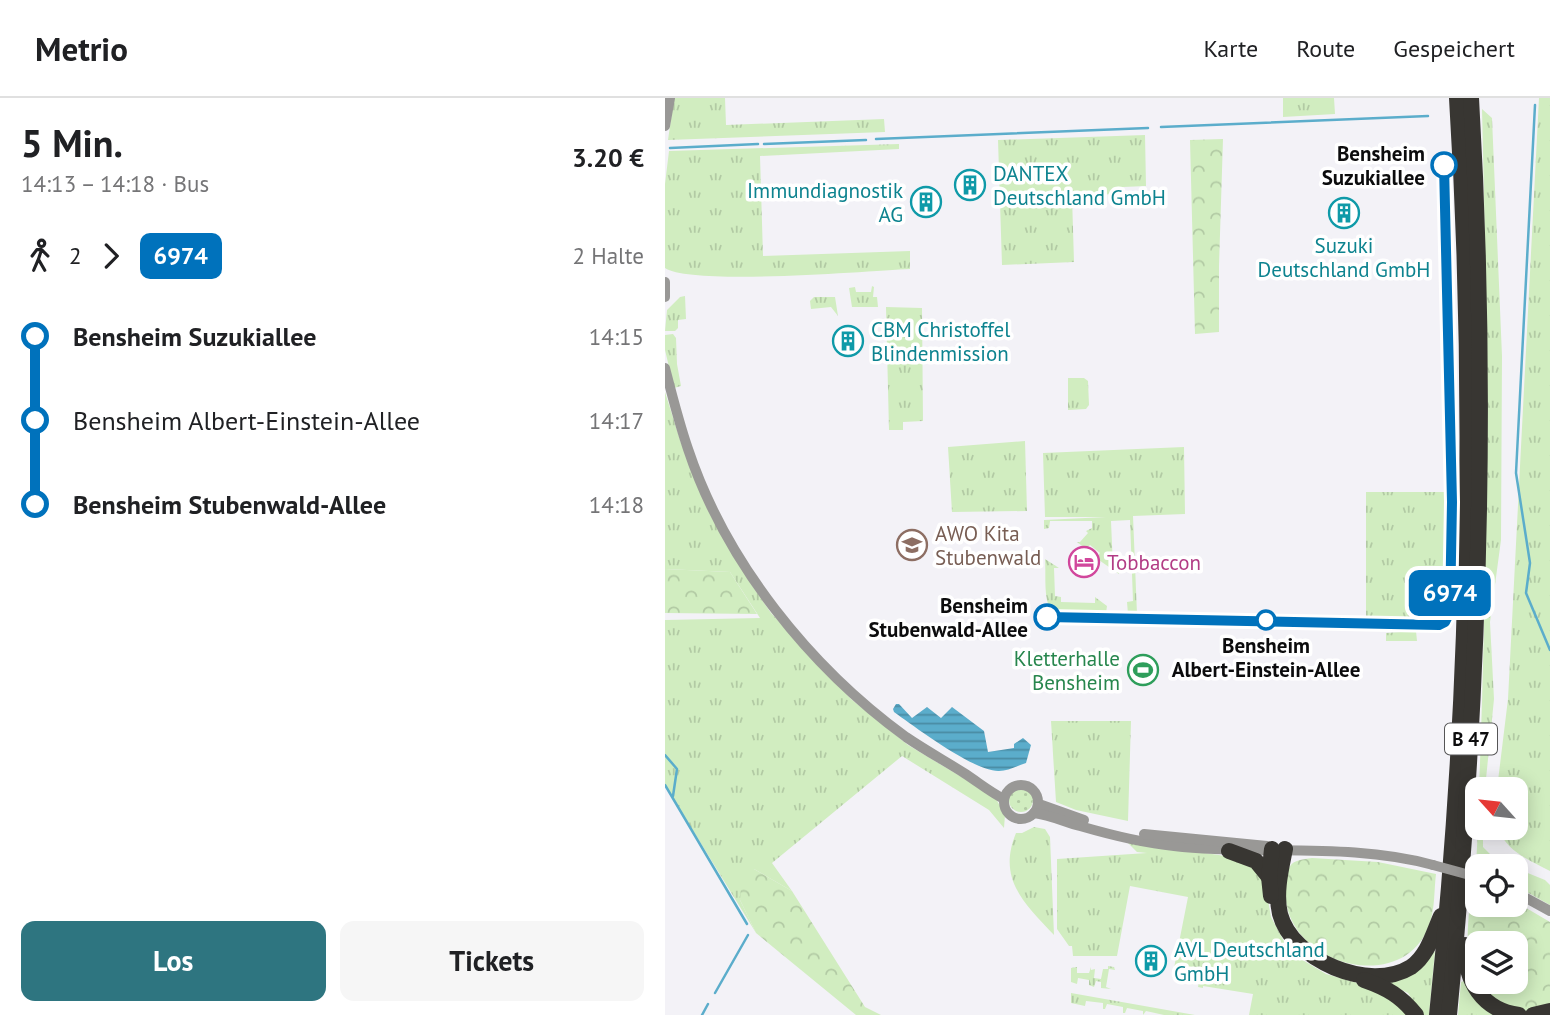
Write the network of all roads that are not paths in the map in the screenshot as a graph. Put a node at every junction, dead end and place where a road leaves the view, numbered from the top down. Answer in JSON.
{"nodes":[{"id":1,"x":670,"y":98,"type":"edge"},
{"id":2,"x":1457,"y":98,"type":"edge"},
{"id":3,"x":1471,"y":98,"type":"edge"},
{"id":4,"x":665,"y":126,"type":"edge"},
{"id":5,"x":665,"y":282,"type":"edge"},
{"id":6,"x":665,"y":297,"type":"edge"},
{"id":7,"x":665,"y":368,"type":"edge"},
{"id":8,"x":1007,"y":794,"type":"junction"},
{"id":9,"x":1037,"y":808,"type":"junction"},
{"id":10,"x":1279,"y":849,"type":"junction"},
{"id":11,"x":1229,"y":851,"type":"junction"},
{"id":12,"x":1465,"y":873,"type":"edge"},
{"id":13,"x":1269,"y":877,"type":"junction"},
{"id":14,"x":1528,"y":899,"type":"edge"},
{"id":15,"x":1454,"y":904,"type":"junction"},
{"id":16,"x":1550,"y":911,"type":"edge"},
{"id":17,"x":1550,"y":1011,"type":"edge"},
{"id":18,"x":1416,"y":1015,"type":"edge"},
{"id":19,"x":1437,"y":1015,"type":"edge"},
{"id":20,"x":1449,"y":1015,"type":"edge"},
{"id":21,"x":1519,"y":1015,"type":"edge"},
{"id":22,"x":1533,"y":1015,"type":"edge"}],
"edges":[{"from":1,"to":4,"type":"street"},
{"from":2,"to":15,"type":"highway","number":"B 47"},
{"from":3,"to":15,"type":"highway","number":"B 47"},
{"from":5,"to":6,"type":"street"},
{"from":7,"to":8,"type":"street"},
{"from":8,"to":9,"type":"street"},
{"from":8,"to":9,"type":"street"},
{"from":9,"to":10,"type":"street"},
{"from":9,"to":11,"type":"street"},
{"from":10,"to":11,"type":"street"},
{"from":10,"to":12,"type":"street","bridge":true},
{"from":10,"to":13,"type":"highway"},
{"from":10,"to":15,"type":"highway"},
{"from":11,"to":13,"type":"highway"},
{"from":13,"to":18,"type":"highway"},
{"from":14,"to":16,"type":"street"},
{"from":15,"to":19,"type":"highway","number":"B 47"},
{"from":15,"to":20,"type":"highway","number":"B 47"},
{"from":15,"to":21,"type":"highway"},
{"from":17,"to":22,"type":"highway"}]}
